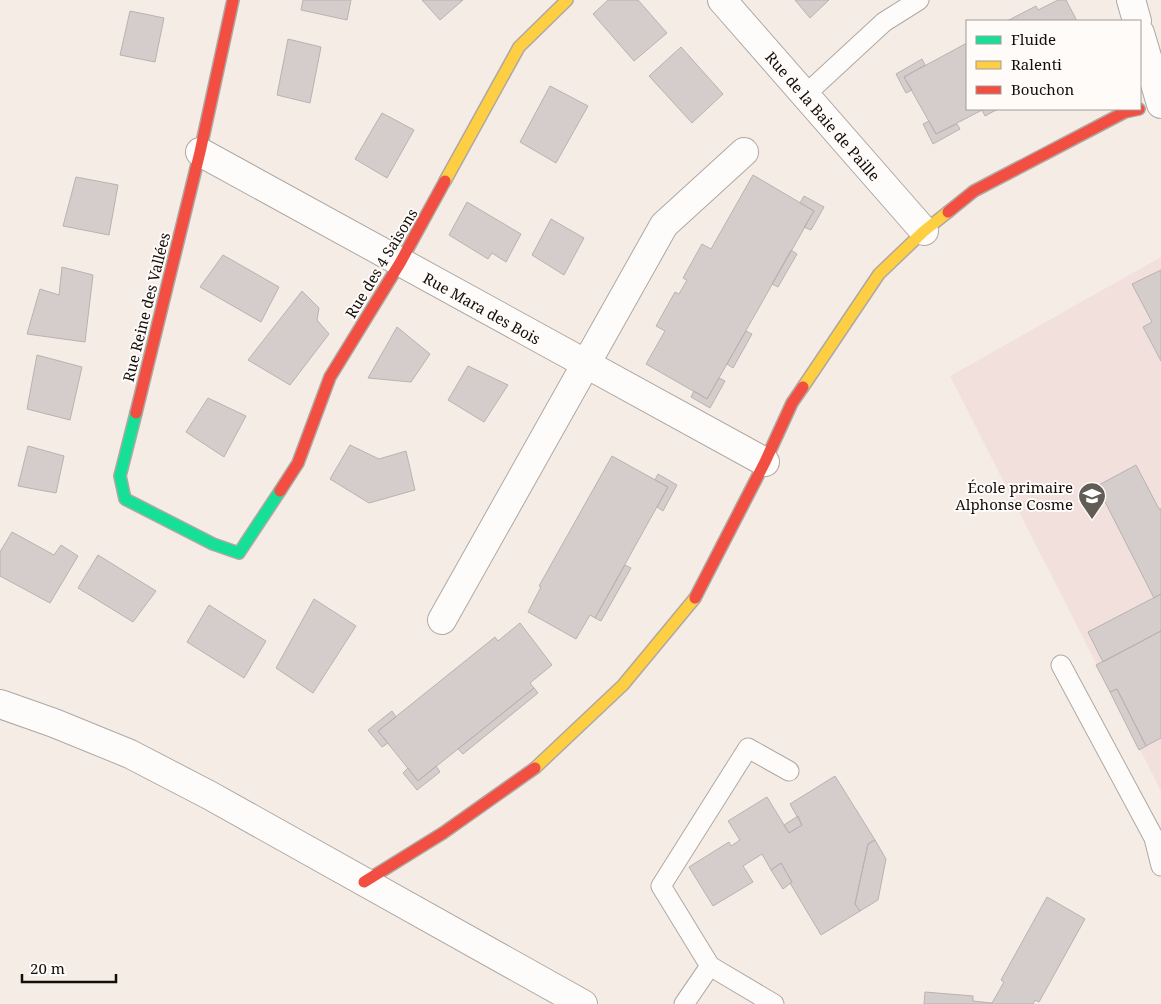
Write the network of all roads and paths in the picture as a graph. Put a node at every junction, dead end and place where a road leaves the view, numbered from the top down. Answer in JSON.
{"nodes":[{"id":1,"x":233,"y":0,"type":"edge"},
{"id":2,"x":567,"y":0,"type":"edge"},
{"id":3,"x":722,"y":0,"type":"edge"},
{"id":4,"x":919,"y":0,"type":"edge"},
{"id":5,"x":1130,"y":0,"type":"edge"},
{"id":6,"x":1136,"y":20,"type":"edge"},
{"id":7,"x":1141,"y":39,"type":"edge"},
{"id":8,"x":805,"y":94,"type":"junction"},
{"id":9,"x":1152,"y":107,"type":"edge"},
{"id":10,"x":1136,"y":110,"type":"edge"},
{"id":11,"x":200,"y":152,"type":"junction"},
{"id":12,"x":744,"y":152,"type":"dead end"},
{"id":13,"x":924,"y":231,"type":"junction"},
{"id":14,"x":400,"y":263,"type":"junction"},
{"id":15,"x":587,"y":365,"type":"junction"},
{"id":16,"x":765,"y":462,"type":"junction"},
{"id":17,"x":239,"y":553,"type":"joint"},
{"id":18,"x":442,"y":620,"type":"dead end"},
{"id":19,"x":1061,"y":664,"type":"dead end"},
{"id":20,"x":0,"y":704,"type":"edge"},
{"id":21,"x":789,"y":771,"type":"dead end"},
{"id":22,"x":1161,"y":866,"type":"edge"},
{"id":23,"x":364,"y":882,"type":"junction"},
{"id":24,"x":710,"y":966,"type":"junction"},
{"id":25,"x":583,"y":1004,"type":"edge"},
{"id":26,"x":684,"y":1004,"type":"edge"},
{"id":27,"x":774,"y":1004,"type":"edge"}],
"edges":[{"from":1,"to":11,"type":"street","name":"Rue Reine des Vallées"},
{"from":2,"to":14,"type":"street","name":"Rue des 4 Saisons"},
{"from":3,"to":8,"type":"street","name":"Rue de la Baie de Paille"},
{"from":4,"to":8,"type":"lane"},
{"from":5,"to":6,"type":"street"},
{"from":7,"to":9,"type":"street"},
{"from":8,"to":13,"type":"street","name":"Rue de la Baie de Paille"},
{"from":10,"to":13,"type":"street"},
{"from":11,"to":14,"type":"street","name":"Rue Mara des Bois"},
{"from":11,"to":17,"type":"street","name":"Rue Reine des Vallées"},
{"from":12,"to":15,"type":"street"},
{"from":13,"to":16,"type":"street"},
{"from":14,"to":15,"type":"street","name":"Rue Mara des Bois"},
{"from":14,"to":17,"type":"street","name":"Rue des 4 Saisons"},
{"from":15,"to":16,"type":"street","name":"Rue Mara des Bois"},
{"from":15,"to":18,"type":"street"},
{"from":16,"to":23,"type":"street"},
{"from":19,"to":22,"type":"lane"},
{"from":20,"to":23,"type":"street"},
{"from":21,"to":24,"type":"lane"},
{"from":23,"to":25,"type":"street"},
{"from":24,"to":26,"type":"lane"},
{"from":24,"to":27,"type":"lane"}]}
